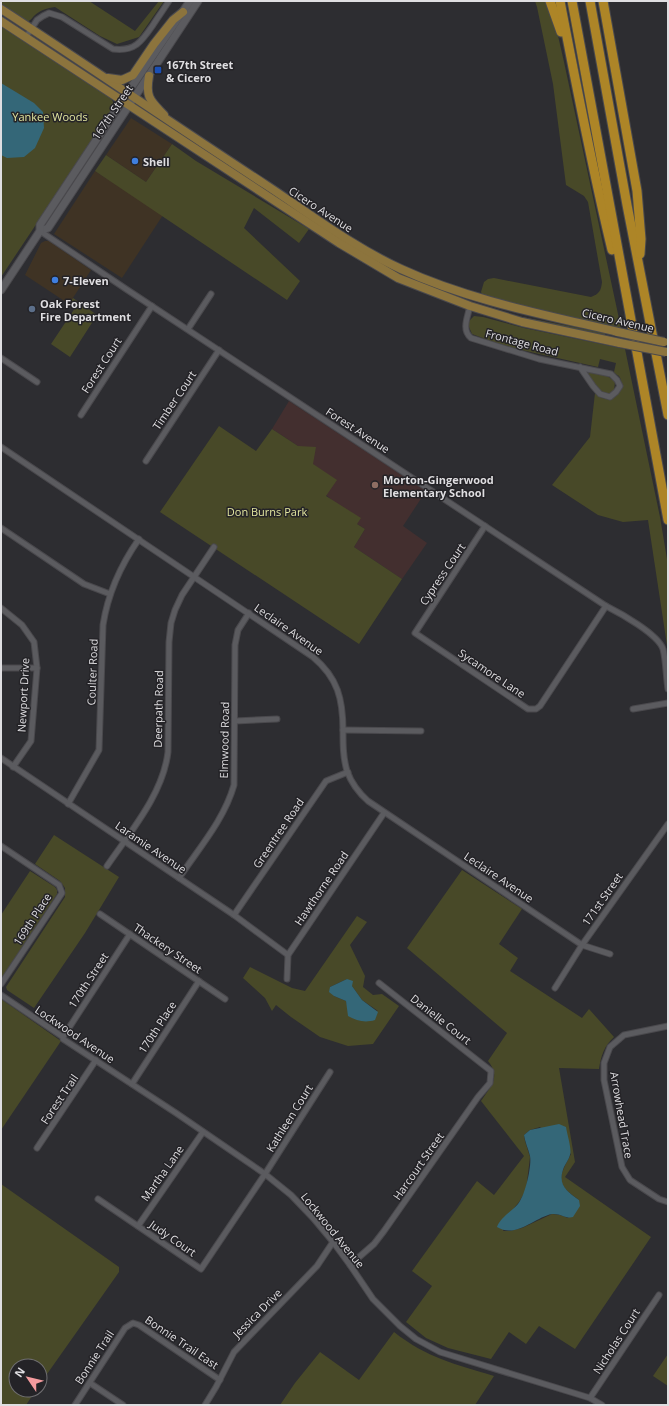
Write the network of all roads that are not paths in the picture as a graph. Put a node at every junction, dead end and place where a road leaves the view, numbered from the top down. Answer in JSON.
{"nodes":[{"id":1,"x":169,"y":1,"type":"edge"},
{"id":2,"x":190,"y":1,"type":"edge"},
{"id":3,"x":198,"y":1,"type":"edge"},
{"id":4,"x":550,"y":1,"type":"edge"},
{"id":5,"x":560,"y":1,"type":"edge"},
{"id":6,"x":572,"y":1,"type":"edge"},
{"id":7,"x":590,"y":1,"type":"edge"},
{"id":8,"x":604,"y":1,"type":"edge"},
{"id":9,"x":1,"y":9,"type":"edge"},
{"id":10,"x":183,"y":12,"type":"junction"},
{"id":11,"x":1,"y":21,"type":"edge"},
{"id":12,"x":31,"y":29,"type":"junction"},
{"id":13,"x":26,"y":37,"type":"junction"},
{"id":14,"x":149,"y":76,"type":"junction"},
{"id":15,"x":103,"y":77,"type":"junction"},
{"id":16,"x":576,"y":86,"type":"junction"},
{"id":17,"x":130,"y":96,"type":"junction"},
{"id":18,"x":125,"y":104,"type":"junction"},
{"id":19,"x":176,"y":127,"type":"junction"},
{"id":20,"x":40,"y":232,"type":"junction"},
{"id":21,"x":639,"y":263,"type":"junction"},
{"id":22,"x":1,"y":290,"type":"edge"},
{"id":23,"x":211,"y":294,"type":"dead end"},
{"id":24,"x":473,"y":296,"type":"junction"},
{"id":25,"x":152,"y":306,"type":"junction"},
{"id":26,"x":470,"y":306,"type":"junction"},
{"id":27,"x":632,"y":325,"type":"junction"},
{"id":28,"x":188,"y":329,"type":"junction"},
{"id":29,"x":666,"y":342,"type":"edge"},
{"id":30,"x":219,"y":350,"type":"junction"},
{"id":31,"x":667,"y":353,"type":"edge"},
{"id":32,"x":1,"y":358,"type":"edge"},
{"id":33,"x":580,"y":367,"type":"junction"},
{"id":34,"x":37,"y":382,"type":"dead end"},
{"id":35,"x":80,"y":415,"type":"dead end"},
{"id":36,"x":668,"y":415,"type":"edge"},
{"id":37,"x":1,"y":447,"type":"edge"},
{"id":38,"x":146,"y":461,"type":"dead end"},
{"id":39,"x":668,"y":520,"type":"edge"},
{"id":40,"x":485,"y":526,"type":"junction"},
{"id":41,"x":2,"y":531,"type":"edge"},
{"id":42,"x":139,"y":539,"type":"junction"},
{"id":43,"x":214,"y":547,"type":"dead end"},
{"id":44,"x":194,"y":576,"type":"junction"},
{"id":45,"x":110,"y":594,"type":"junction"},
{"id":46,"x":606,"y":606,"type":"junction"},
{"id":47,"x":1,"y":608,"type":"edge"},
{"id":48,"x":249,"y":614,"type":"junction"},
{"id":49,"x":415,"y":633,"type":"joint"},
{"id":50,"x":1,"y":668,"type":"edge"},
{"id":51,"x":37,"y":668,"type":"junction"},
{"id":52,"x":668,"y":689,"type":"edge"},
{"id":53,"x":668,"y":703,"type":"edge"},
{"id":54,"x":633,"y":709,"type":"dead end"},
{"id":55,"x":278,"y":719,"type":"dead end"},
{"id":56,"x":235,"y":721,"type":"junction"},
{"id":57,"x":343,"y":730,"type":"junction"},
{"id":58,"x":421,"y":731,"type":"dead end"},
{"id":59,"x":1,"y":758,"type":"edge"},
{"id":60,"x":13,"y":766,"type":"junction"},
{"id":61,"x":348,"y":772,"type":"junction"},
{"id":62,"x":68,"y":804,"type":"junction"},
{"id":63,"x":384,"y":812,"type":"junction"},
{"id":64,"x":668,"y":824,"type":"edge"},
{"id":65,"x":124,"y":841,"type":"junction"},
{"id":66,"x":1,"y":846,"type":"edge"},
{"id":67,"x":107,"y":866,"type":"dead end"},
{"id":68,"x":178,"y":878,"type":"junction"},
{"id":69,"x":100,"y":914,"type":"dead end"},
{"id":70,"x":234,"y":915,"type":"junction"},
{"id":71,"x":130,"y":934,"type":"junction"},
{"id":72,"x":582,"y":945,"type":"junction"},
{"id":73,"x":610,"y":954,"type":"dead end"},
{"id":74,"x":288,"y":955,"type":"junction"},
{"id":75,"x":287,"y":979,"type":"dead end"},
{"id":76,"x":199,"y":981,"type":"junction"},
{"id":77,"x":379,"y":983,"type":"dead end"},
{"id":78,"x":1,"y":984,"type":"edge"},
{"id":79,"x":555,"y":988,"type":"dead end"},
{"id":80,"x":1,"y":995,"type":"edge"},
{"id":81,"x":225,"y":999,"type":"dead end"},
{"id":82,"x":668,"y":1026,"type":"edge"},
{"id":83,"x":63,"y":1037,"type":"junction"},
{"id":84,"x":96,"y":1060,"type":"junction"},
{"id":85,"x":491,"y":1071,"type":"joint"},
{"id":86,"x":330,"y":1072,"type":"dead end"},
{"id":87,"x":132,"y":1084,"type":"junction"},
{"id":88,"x":203,"y":1132,"type":"junction"},
{"id":89,"x":37,"y":1148,"type":"dead end"},
{"id":90,"x":265,"y":1174,"type":"junction"},
{"id":91,"x":98,"y":1199,"type":"dead end"},
{"id":92,"x":668,"y":1202,"type":"edge"},
{"id":93,"x":138,"y":1226,"type":"junction"},
{"id":94,"x":332,"y":1242,"type":"junction"},
{"id":95,"x":350,"y":1265,"type":"junction"},
{"id":96,"x":659,"y":1295,"type":"dead end"},
{"id":97,"x":133,"y":1323,"type":"joint"},
{"id":98,"x":220,"y":1380,"type":"junction"},
{"id":99,"x":90,"y":1383,"type":"junction"},
{"id":100,"x":590,"y":1398,"type":"junction"},
{"id":101,"x":75,"y":1405,"type":"edge"},
{"id":102,"x":123,"y":1405,"type":"edge"},
{"id":103,"x":204,"y":1405,"type":"edge"},
{"id":104,"x":602,"y":1405,"type":"edge"}],
"edges":[{"from":1,"to":12,"type":"street"},
{"from":2,"to":10,"type":"main road","name":"167th Street"},
{"from":3,"to":14,"type":"main road","name":"167th Street"},
{"from":4,"to":16,"type":"highway"},
{"from":5,"to":16,"type":"highway"},
{"from":6,"to":27,"type":"highway"},
{"from":7,"to":21,"type":"highway"},
{"from":8,"to":21,"type":"highway"},
{"from":9,"to":12,"type":"main road","name":"Cicero Avenue"},
{"from":10,"to":15,"type":"main road"},
{"from":10,"to":17,"type":"main road","name":"167th Street"},
{"from":11,"to":13,"type":"main road","name":"Cicero Avenue"},
{"from":12,"to":13,"type":"street"},
{"from":12,"to":15,"type":"main road","name":"Cicero Avenue"},
{"from":13,"to":18,"type":"main road","name":"Cicero Avenue"},
{"from":14,"to":17,"type":"main road","name":"167th Street"},
{"from":14,"to":19,"type":"main road"},
{"from":15,"to":17,"type":"main road","name":"Cicero Avenue"},
{"from":16,"to":27,"type":"highway"},
{"from":17,"to":18,"type":"main road","name":"167th Street"},
{"from":17,"to":19,"type":"main road","name":"Cicero Avenue"},
{"from":18,"to":20,"type":"main road","name":"167th Street"},
{"from":18,"to":26,"type":"main road","name":"Cicero Avenue"},
{"from":19,"to":24,"type":"main road","name":"Cicero Avenue"},
{"from":20,"to":22,"type":"main road","name":"167th Street"},
{"from":20,"to":25,"type":"street","name":"Forest Avenue"},
{"from":21,"to":36,"type":"highway"},
{"from":23,"to":28,"type":"street"},
{"from":24,"to":26,"type":"main road"},
{"from":24,"to":29,"type":"main road","name":"Cicero Avenue","bridge":true},
{"from":25,"to":28,"type":"street","name":"Forest Avenue"},
{"from":25,"to":35,"type":"street","name":"Forest Court"},
{"from":26,"to":31,"type":"main road","name":"Cicero Avenue","bridge":true},
{"from":26,"to":33,"type":"street","name":"Frontage Road"},
{"from":27,"to":39,"type":"highway"},
{"from":28,"to":30,"type":"street","name":"Forest Avenue"},
{"from":30,"to":38,"type":"street","name":"Timber Court"},
{"from":30,"to":40,"type":"street","name":"Forest Avenue"},
{"from":32,"to":34,"type":"street"},
{"from":33,"to":33,"type":"street","name":"Frontage Road"},
{"from":37,"to":42,"type":"street","name":"Leclaire Avenue"},
{"from":40,"to":46,"type":"street","name":"Forest Avenue"},
{"from":40,"to":49,"type":"street","name":"Cypress Court"},
{"from":41,"to":45,"type":"street"},
{"from":42,"to":44,"type":"street","name":"Leclaire Avenue"},
{"from":42,"to":45,"type":"street","name":"Coulter Road"},
{"from":43,"to":44,"type":"street","name":"Deerpath Road"},
{"from":44,"to":48,"type":"street","name":"Leclaire Avenue"},
{"from":44,"to":65,"type":"street","name":"Deerpath Road"},
{"from":45,"to":62,"type":"street","name":"Coulter Road"},
{"from":46,"to":49,"type":"street","name":"Sycamore Lane"},
{"from":46,"to":52,"type":"street","name":"Forest Avenue"},
{"from":47,"to":51,"type":"street","name":"Newport Drive"},
{"from":48,"to":56,"type":"street","name":"Elmwood Road"},
{"from":48,"to":57,"type":"street","name":"Leclaire Avenue"},
{"from":50,"to":51,"type":"street"},
{"from":51,"to":60,"type":"street","name":"Newport Drive"},
{"from":53,"to":54,"type":"street"},
{"from":55,"to":56,"type":"street"},
{"from":56,"to":68,"type":"street","name":"Elmwood Road"},
{"from":57,"to":58,"type":"street"},
{"from":57,"to":61,"type":"street","name":"Leclaire Avenue"},
{"from":59,"to":60,"type":"street","name":"Laramie Avenue"},
{"from":60,"to":62,"type":"street","name":"Laramie Avenue"},
{"from":61,"to":63,"type":"street","name":"Leclaire Avenue"},
{"from":61,"to":70,"type":"street","name":"Greentree Road"},
{"from":62,"to":65,"type":"street","name":"Laramie Avenue"},
{"from":63,"to":72,"type":"street","name":"Leclaire Avenue"},
{"from":63,"to":74,"type":"street","name":"Hawthorne Road"},
{"from":64,"to":72,"type":"street","name":"171st Street"},
{"from":65,"to":67,"type":"street","name":"Deerpath Road"},
{"from":65,"to":68,"type":"street","name":"Laramie Avenue"},
{"from":66,"to":78,"type":"street","name":"169th Place"},
{"from":68,"to":70,"type":"street","name":"Laramie Avenue"},
{"from":69,"to":71,"type":"street","name":"Thackery Street"},
{"from":70,"to":74,"type":"street","name":"Laramie Avenue"},
{"from":71,"to":76,"type":"street","name":"Thackery Street"},
{"from":71,"to":83,"type":"street","name":"170th Street"},
{"from":72,"to":73,"type":"street","name":"Leclaire Avenue"},
{"from":72,"to":79,"type":"street","name":"171st Street"},
{"from":74,"to":75,"type":"street"},
{"from":76,"to":81,"type":"street","name":"Thackery Street"},
{"from":76,"to":87,"type":"street","name":"170th Place"},
{"from":77,"to":85,"type":"street","name":"Danielle Court"},
{"from":80,"to":83,"type":"street","name":"Lockwood Avenue"},
{"from":82,"to":92,"type":"street","name":"Arrowhead Trace"},
{"from":83,"to":84,"type":"street","name":"Lockwood Avenue"},
{"from":84,"to":87,"type":"street","name":"Lockwood Avenue"},
{"from":84,"to":89,"type":"street","name":"Forest Trail"},
{"from":85,"to":95,"type":"street","name":"Harcourt Street"},
{"from":86,"to":90,"type":"street","name":"Kathleen Court"},
{"from":87,"to":88,"type":"street","name":"Lockwood Avenue"},
{"from":88,"to":90,"type":"street","name":"Lockwood Avenue"},
{"from":88,"to":93,"type":"street","name":"Martha Lane"},
{"from":90,"to":93,"type":"street","name":"Judy Court"},
{"from":90,"to":94,"type":"street","name":"Lockwood Avenue"},
{"from":91,"to":93,"type":"street","name":"Judy Court"},
{"from":94,"to":95,"type":"street","name":"Lockwood Avenue"},
{"from":94,"to":98,"type":"street","name":"Jessica Drive"},
{"from":95,"to":100,"type":"street","name":"Lockwood Avenue"},
{"from":96,"to":100,"type":"street","name":"Nicholas Court"},
{"from":97,"to":98,"type":"street","name":"Bonnie Trail East"},
{"from":97,"to":99,"type":"street","name":"Bonnie Trail"},
{"from":98,"to":103,"type":"street","name":"Jessica Drive"},
{"from":99,"to":101,"type":"street","name":"Bonnie Trail"},
{"from":99,"to":102,"type":"street"},
{"from":100,"to":104,"type":"street","name":"Lockwood Avenue"}]}
